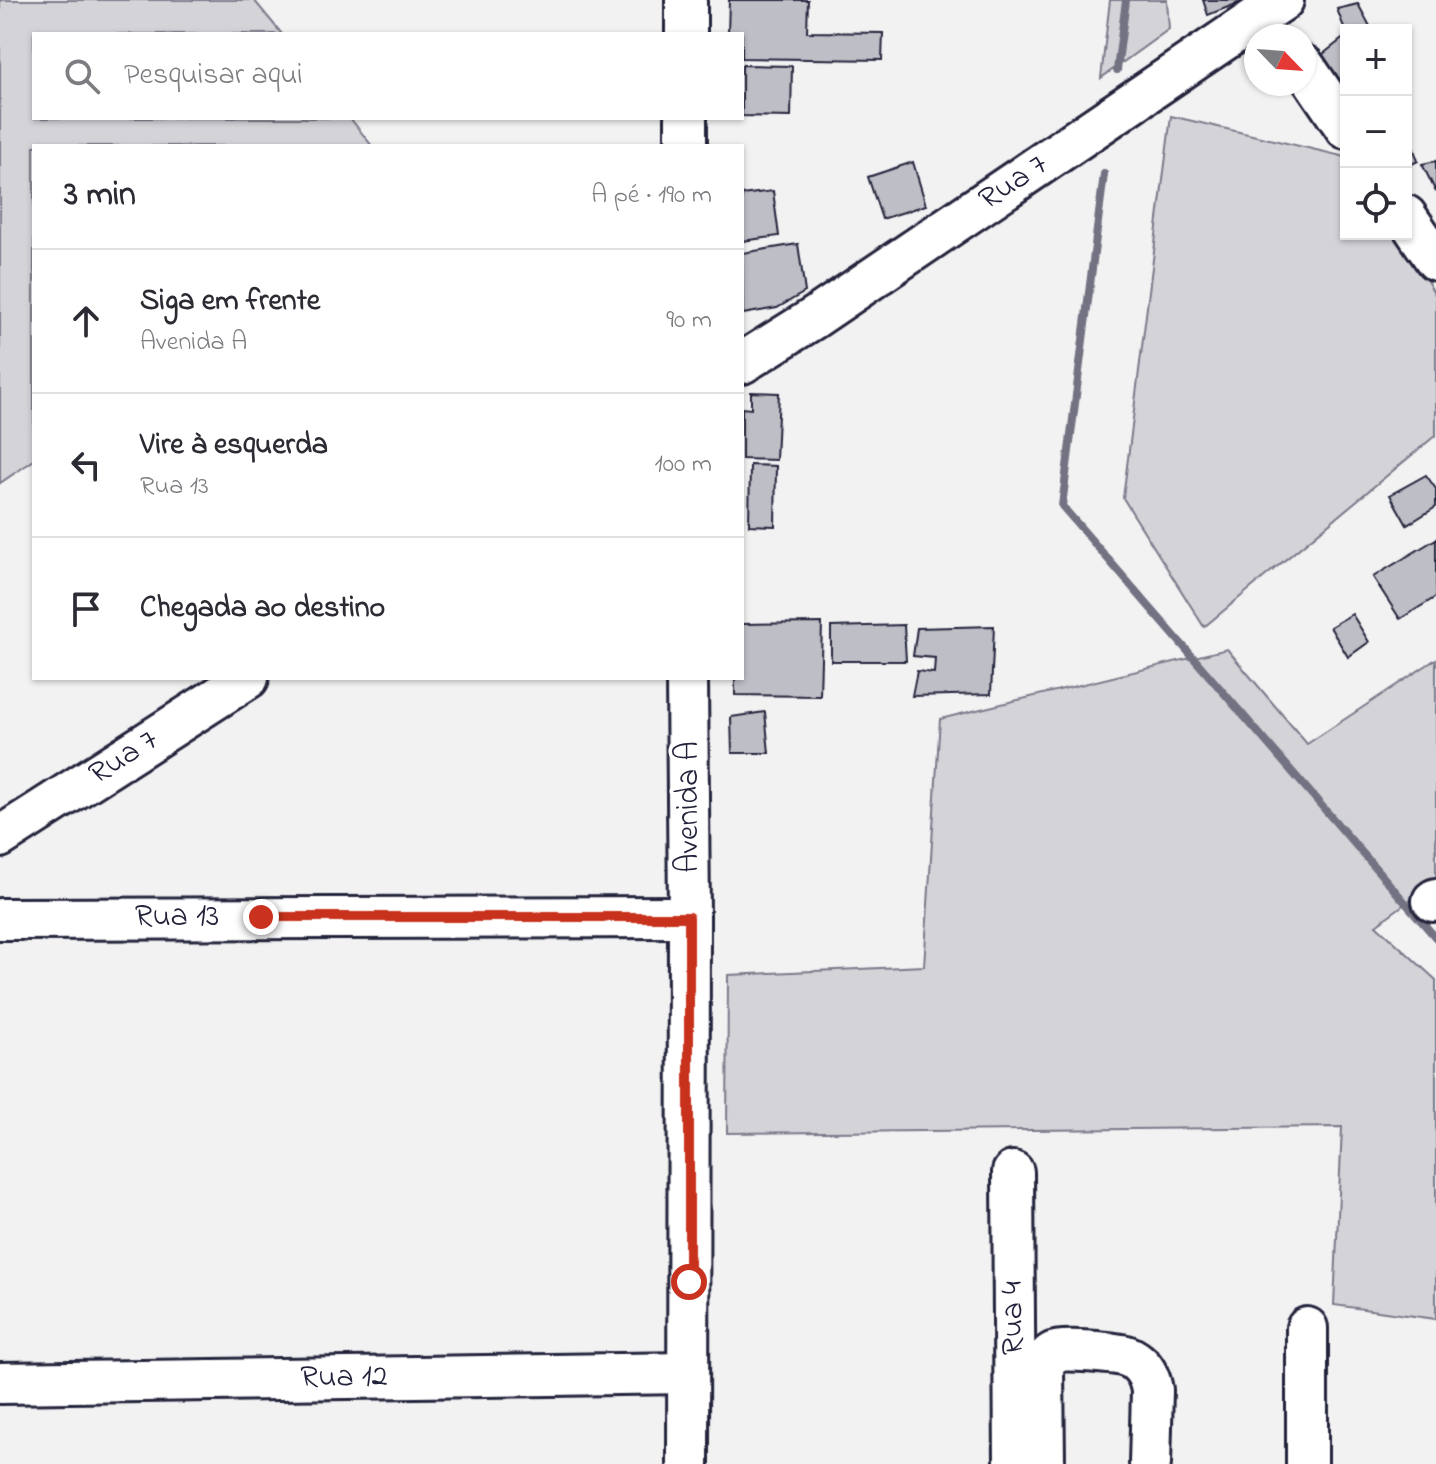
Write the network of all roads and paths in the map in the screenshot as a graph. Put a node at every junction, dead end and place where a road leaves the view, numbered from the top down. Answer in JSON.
{"nodes":[{"id":1,"x":686,"y":0,"type":"edge"},
{"id":2,"x":1278,"y":16,"type":"edge"},
{"id":3,"x":686,"y":32,"type":"edge"},
{"id":4,"x":1316,"y":84,"type":"edge"},
{"id":5,"x":1340,"y":119,"type":"edge"},
{"id":6,"x":686,"y":120,"type":"edge"},
{"id":7,"x":686,"y":144,"type":"edge"},
{"id":8,"x":1412,"y":225,"type":"edge"},
{"id":9,"x":1436,"y":260,"type":"edge"},
{"id":10,"x":744,"y":362,"type":"edge"},
{"id":11,"x":245,"y":680,"type":"edge"},
{"id":12,"x":687,"y":680,"type":"edge"},
{"id":13,"x":0,"y":837,"type":"edge"},
{"id":14,"x":689,"y":917,"type":"junction"},
{"id":15,"x":0,"y":919,"type":"edge"},
{"id":16,"x":1013,"y":1172,"type":"dead end"},
{"id":17,"x":1307,"y":1328,"type":"dead end"},
{"id":18,"x":688,"y":1373,"type":"junction"},
{"id":19,"x":0,"y":1383,"type":"edge"},
{"id":20,"x":688,"y":1464,"type":"edge"},
{"id":21,"x":1015,"y":1464,"type":"edge"},
{"id":22,"x":1044,"y":1464,"type":"edge"},
{"id":23,"x":1150,"y":1464,"type":"edge"},
{"id":24,"x":1307,"y":1464,"type":"edge"}],
"edges":[{"from":1,"to":3,"type":"street"},
{"from":2,"to":10,"type":"street","name":"Rua 7"},
{"from":4,"to":5,"type":"street"},
{"from":6,"to":7,"type":"street"},
{"from":8,"to":9,"type":"street"},
{"from":11,"to":13,"type":"street","name":"Rua 7"},
{"from":12,"to":14,"type":"street","name":"Avenida A"},
{"from":14,"to":15,"type":"street","name":"Rua 13"},
{"from":14,"to":18,"type":"street","name":"Avenida A"},
{"from":16,"to":21,"type":"street","name":"Rua 4"},
{"from":17,"to":24,"type":"street"},
{"from":18,"to":19,"type":"street","name":"Rua 12"},
{"from":18,"to":20,"type":"street","name":"Avenida A"},
{"from":22,"to":23,"type":"street"}]}
